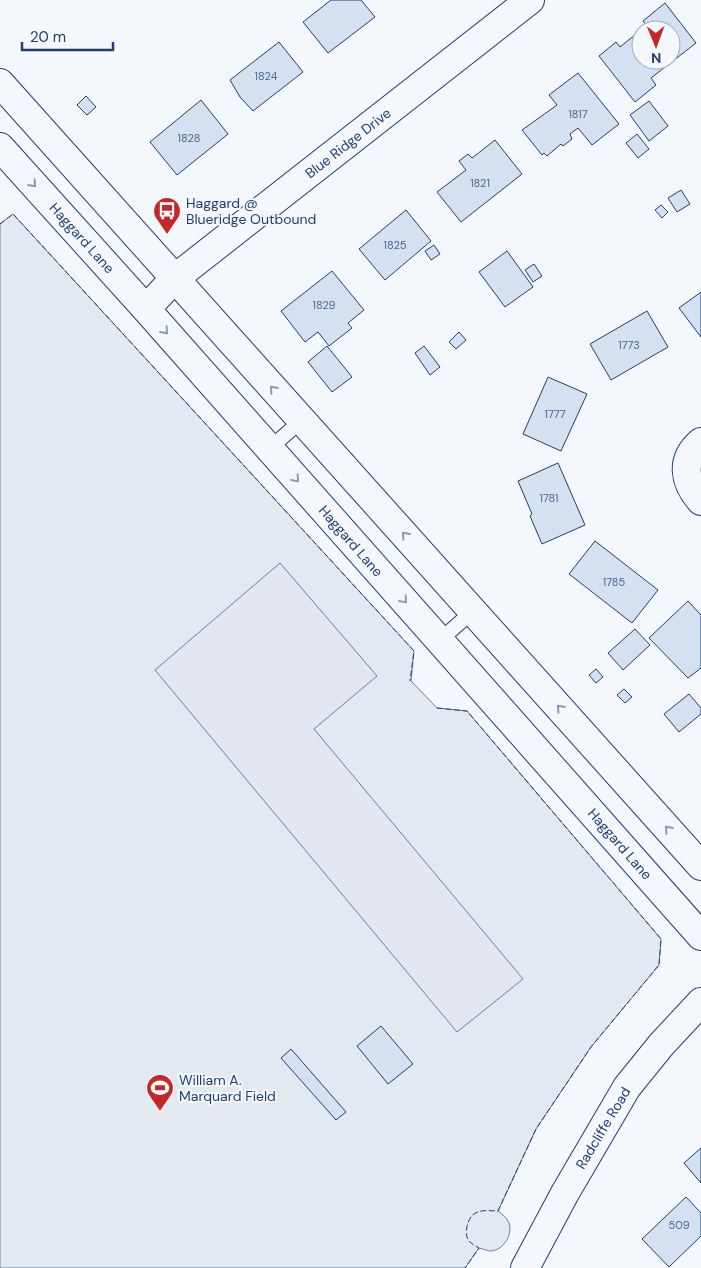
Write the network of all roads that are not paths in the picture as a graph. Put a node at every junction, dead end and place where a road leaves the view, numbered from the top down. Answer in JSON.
{"nodes":[{"id":1,"x":530,"y":0,"type":"edge"},
{"id":2,"x":0,"y":83,"type":"edge"},
{"id":3,"x":34,"y":120,"type":"junction"},
{"id":4,"x":0,"y":148,"type":"edge"},
{"id":5,"x":174,"y":279,"type":"junction"},
{"id":6,"x":146,"y":309,"type":"junction"},
{"id":7,"x":301,"y":421,"type":"junction"},
{"id":8,"x":701,"y":442,"type":"edge"},
{"id":9,"x":270,"y":448,"type":"junction"},
{"id":10,"x":701,"y":501,"type":"edge"},
{"id":11,"x":473,"y":611,"type":"junction"},
{"id":12,"x":439,"y":640,"type":"junction"},
{"id":13,"x":701,"y":866,"type":"edge"},
{"id":14,"x":701,"y":936,"type":"edge"},
{"id":15,"x":701,"y":1002,"type":"edge"},
{"id":16,"x":525,"y":1268,"type":"edge"}],
"edges":[{"from":1,"to":5,"type":"street","name":"Blue Ridge Drive"},
{"from":2,"to":3,"type":"street"},
{"from":3,"to":4,"type":"street"},
{"from":3,"to":5,"type":"street"},
{"from":4,"to":6,"type":"street","name":"Haggard Lane","one_way":true},
{"from":5,"to":6,"type":"street","name":"Blue Ridge Drive"},
{"from":7,"to":5,"type":"street","one_way":true},
{"from":6,"to":9,"type":"street","name":"Haggard Lane","one_way":true},
{"from":7,"to":9,"type":"lane"},
{"from":11,"to":7,"type":"street","one_way":true},
{"from":8,"to":10,"type":"street"},
{"from":9,"to":12,"type":"street","name":"Haggard Lane","one_way":true},
{"from":11,"to":12,"type":"lane"},
{"from":13,"to":11,"type":"street","one_way":true},
{"from":12,"to":14,"type":"street","name":"Haggard Lane"},
{"from":15,"to":16,"type":"street","name":"Radcliffe Road"}]}
